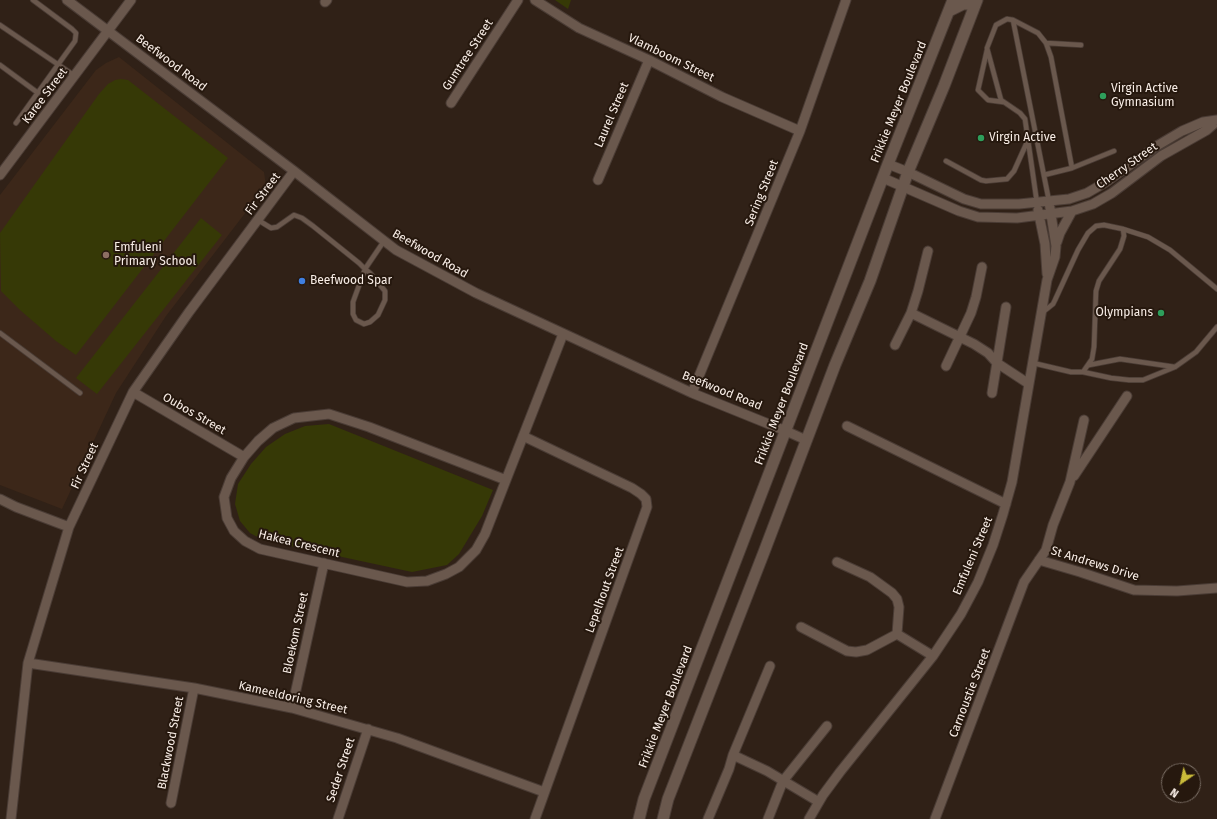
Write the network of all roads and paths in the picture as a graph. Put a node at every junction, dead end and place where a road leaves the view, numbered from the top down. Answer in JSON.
{"nodes":[{"id":1,"x":33,"y":0,"type":"edge"},
{"id":2,"x":67,"y":0,"type":"edge"},
{"id":3,"x":131,"y":0,"type":"edge"},
{"id":4,"x":518,"y":0,"type":"edge"},
{"id":5,"x":535,"y":0,"type":"edge"},
{"id":6,"x":846,"y":0,"type":"edge"},
{"id":7,"x":954,"y":0,"type":"edge"},
{"id":8,"x":976,"y":2,"type":"edge"},
{"id":9,"x":949,"y":11,"type":"junction"},
{"id":10,"x":1013,"y":20,"type":"junction"},
{"id":11,"x":0,"y":25,"type":"edge"},
{"id":12,"x":108,"y":30,"type":"junction"},
{"id":13,"x":1046,"y":43,"type":"junction"},
{"id":14,"x":1081,"y":44,"type":"dead end"},
{"id":15,"x":987,"y":48,"type":"junction"},
{"id":16,"x":649,"y":60,"type":"junction"},
{"id":17,"x":58,"y":64,"type":"junction"},
{"id":18,"x":0,"y":65,"type":"edge"},
{"id":19,"x":75,"y":76,"type":"junction"},
{"id":20,"x":38,"y":93,"type":"junction"},
{"id":21,"x":1003,"y":102,"type":"junction"},
{"id":22,"x":451,"y":103,"type":"dead end"},
{"id":23,"x":1217,"y":120,"type":"edge"},
{"id":24,"x":16,"y":123,"type":"dead end"},
{"id":25,"x":800,"y":131,"type":"junction"},
{"id":26,"x":1028,"y":138,"type":"junction"},
{"id":27,"x":1114,"y":152,"type":"dead end"},
{"id":28,"x":946,"y":161,"type":"dead end"},
{"id":29,"x":888,"y":164,"type":"junction"},
{"id":30,"x":1072,"y":168,"type":"junction"},
{"id":31,"x":294,"y":171,"type":"junction"},
{"id":32,"x":908,"y":172,"type":"junction"},
{"id":33,"x":0,"y":175,"type":"edge"},
{"id":34,"x":1044,"y":175,"type":"junction"},
{"id":35,"x":883,"y":178,"type":"junction"},
{"id":36,"x":598,"y":180,"type":"dead end"},
{"id":37,"x":904,"y":186,"type":"junction"},
{"id":38,"x":1049,"y":202,"type":"junction"},
{"id":39,"x":1037,"y":203,"type":"junction"},
{"id":40,"x":1072,"y":211,"type":"junction"},
{"id":41,"x":1051,"y":214,"type":"junction"},
{"id":42,"x":1039,"y":216,"type":"junction"},
{"id":43,"x":258,"y":220,"type":"junction"},
{"id":44,"x":1123,"y":229,"type":"junction"},
{"id":45,"x":384,"y":241,"type":"junction"},
{"id":46,"x":1056,"y":246,"type":"junction"},
{"id":47,"x":928,"y":251,"type":"dead end"},
{"id":48,"x":982,"y":267,"type":"dead end"},
{"id":49,"x":365,"y":269,"type":"junction"},
{"id":50,"x":1047,"y":280,"type":"junction"},
{"id":51,"x":1217,"y":289,"type":"edge"},
{"id":52,"x":1006,"y":307,"type":"dead end"},
{"id":53,"x":911,"y":313,"type":"junction"},
{"id":54,"x":1041,"y":314,"type":"junction"},
{"id":55,"x":1217,"y":327,"type":"edge"},
{"id":56,"x":0,"y":333,"type":"edge"},
{"id":57,"x":563,"y":334,"type":"junction"},
{"id":58,"x":960,"y":336,"type":"junction"},
{"id":59,"x":895,"y":345,"type":"dead end"},
{"id":60,"x":997,"y":363,"type":"junction"},
{"id":61,"x":1033,"y":363,"type":"junction"},
{"id":62,"x":1089,"y":365,"type":"junction"},
{"id":63,"x":946,"y":366,"type":"dead end"},
{"id":64,"x":1176,"y":368,"type":"junction"},
{"id":65,"x":1083,"y":372,"type":"junction"},
{"id":66,"x":1029,"y":384,"type":"junction"},
{"id":67,"x":133,"y":392,"type":"junction"},
{"id":68,"x":80,"y":393,"type":"dead end"},
{"id":69,"x":692,"y":393,"type":"junction"},
{"id":70,"x":992,"y":393,"type":"dead end"},
{"id":71,"x":1127,"y":396,"type":"dead end"},
{"id":72,"x":1084,"y":420,"type":"dead end"},
{"id":73,"x":847,"y":426,"type":"dead end"},
{"id":74,"x":786,"y":431,"type":"junction"},
{"id":75,"x":523,"y":436,"type":"junction"},
{"id":76,"x":806,"y":440,"type":"junction"},
{"id":77,"x":244,"y":457,"type":"junction"},
{"id":78,"x":506,"y":480,"type":"junction"},
{"id":79,"x":1070,"y":482,"type":"junction"},
{"id":80,"x":0,"y":499,"type":"edge"},
{"id":81,"x":1006,"y":504,"type":"junction"},
{"id":82,"x":69,"y":527,"type":"junction"},
{"id":83,"x":1039,"y":560,"type":"junction"},
{"id":84,"x":838,"y":562,"type":"dead end"},
{"id":85,"x":324,"y":563,"type":"junction"},
{"id":86,"x":1217,"y":588,"type":"edge"},
{"id":87,"x":801,"y":627,"type":"dead end"},
{"id":88,"x":897,"y":634,"type":"junction"},
{"id":89,"x":933,"y":656,"type":"junction"},
{"id":90,"x":28,"y":663,"type":"junction"},
{"id":91,"x":770,"y":666,"type":"dead end"},
{"id":92,"x":194,"y":688,"type":"junction"},
{"id":93,"x":292,"y":708,"type":"junction"},
{"id":94,"x":828,"y":726,"type":"dead end"},
{"id":95,"x":368,"y":729,"type":"junction"},
{"id":96,"x":733,"y":755,"type":"junction"},
{"id":97,"x":783,"y":781,"type":"junction"},
{"id":98,"x":544,"y":792,"type":"junction"},
{"id":99,"x":819,"y":802,"type":"junction"},
{"id":100,"x":171,"y":803,"type":"dead end"},
{"id":101,"x":11,"y":819,"type":"edge"},
{"id":102,"x":338,"y":819,"type":"edge"},
{"id":103,"x":535,"y":819,"type":"edge"},
{"id":104,"x":639,"y":819,"type":"edge"},
{"id":105,"x":663,"y":819,"type":"edge"},
{"id":106,"x":708,"y":819,"type":"edge"},
{"id":107,"x":768,"y":819,"type":"edge"},
{"id":108,"x":809,"y":819,"type":"edge"},
{"id":109,"x":935,"y":819,"type":"edge"}],
"edges":[{"from":1,"to":17,"type":"lane"},
{"from":2,"to":12,"type":"street","name":"Beefwood Road"},
{"from":3,"to":12,"type":"street","name":"Karee Street"},
{"from":4,"to":22,"type":"street","name":"Gumtree Street"},
{"from":5,"to":16,"type":"street","name":"Vlamboom Street"},
{"from":6,"to":25,"type":"street","name":"Sering Street"},
{"from":7,"to":9,"type":"street","name":"Frikkie Meyer Boulevard"},
{"from":8,"to":9,"type":"street"},
{"from":8,"to":32,"type":"street"},
{"from":9,"to":29,"type":"street","name":"Frikkie Meyer Boulevard"},
{"from":10,"to":13,"type":"lane"},
{"from":10,"to":15,"type":"lane"},
{"from":10,"to":34,"type":"lane"},
{"from":11,"to":17,"type":"lane"},
{"from":12,"to":19,"type":"street","name":"Karee Street"},
{"from":12,"to":31,"type":"street","name":"Beefwood Road"},
{"from":13,"to":14,"type":"lane"},
{"from":13,"to":30,"type":"lane"},
{"from":15,"to":21,"type":"lane"},
{"from":15,"to":21,"type":"lane"},
{"from":16,"to":25,"type":"street","name":"Vlamboom Street"},
{"from":16,"to":36,"type":"street","name":"Laurel Street"},
{"from":17,"to":19,"type":"lane"},
{"from":17,"to":20,"type":"lane"},
{"from":18,"to":20,"type":"lane"},
{"from":19,"to":33,"type":"street","name":"Karee Street"},
{"from":20,"to":24,"type":"lane"},
{"from":21,"to":26,"type":"lane"},
{"from":23,"to":38,"type":"street","name":"Cherry Street"},
{"from":23,"to":40,"type":"street","name":"Cherry Street"},
{"from":25,"to":69,"type":"street","name":"Sering Street"},
{"from":26,"to":28,"type":"lane"},
{"from":26,"to":39,"type":"lane"},
{"from":27,"to":30,"type":"lane"},
{"from":29,"to":32,"type":"street","name":"Cherry Street"},
{"from":29,"to":35,"type":"street","name":"Frikkie Meyer Boulevard"},
{"from":30,"to":34,"type":"lane"},
{"from":31,"to":43,"type":"street","name":"Fir Street"},
{"from":31,"to":45,"type":"street","name":"Beefwood Road"},
{"from":32,"to":37,"type":"street"},
{"from":32,"to":39,"type":"street","name":"Cherry Street"},
{"from":34,"to":38,"type":"lane"},
{"from":35,"to":37,"type":"street","name":"Cherry Street"},
{"from":35,"to":74,"type":"street","name":"Frikkie Meyer Boulevard"},
{"from":37,"to":42,"type":"street","name":"Cherry Street"},
{"from":37,"to":76,"type":"street"},
{"from":38,"to":39,"type":"street","name":"Cherry Street"},
{"from":38,"to":41,"type":"street","name":"Emfuleni Street"},
{"from":39,"to":42,"type":"street","name":"Emfuleni Street"},
{"from":40,"to":41,"type":"street","name":"Cherry Street"},
{"from":40,"to":46,"type":"street"},
{"from":41,"to":42,"type":"street","name":"Cherry Street"},
{"from":41,"to":46,"type":"street","name":"Emfuleni Street"},
{"from":42,"to":50,"type":"street","name":"Emfuleni Street"},
{"from":43,"to":49,"type":"lane"},
{"from":43,"to":67,"type":"street","name":"Fir Street"},
{"from":44,"to":51,"type":"lane"},
{"from":44,"to":54,"type":"lane"},
{"from":44,"to":62,"type":"lane"},
{"from":45,"to":49,"type":"lane"},
{"from":45,"to":57,"type":"street","name":"Beefwood Road"},
{"from":46,"to":50,"type":"street","name":"Emfuleni Street"},
{"from":47,"to":53,"type":"street"},
{"from":48,"to":58,"type":"street"},
{"from":49,"to":49,"type":"lane"},
{"from":50,"to":54,"type":"street","name":"Emfuleni Street"},
{"from":52,"to":60,"type":"street"},
{"from":53,"to":58,"type":"street"},
{"from":53,"to":59,"type":"street"},
{"from":54,"to":61,"type":"street","name":"Emfuleni Street"},
{"from":55,"to":64,"type":"lane"},
{"from":56,"to":68,"type":"lane"},
{"from":57,"to":69,"type":"street","name":"Beefwood Road"},
{"from":57,"to":75,"type":"street","name":"Hakea Crescent"},
{"from":58,"to":60,"type":"street"},
{"from":58,"to":63,"type":"street"},
{"from":60,"to":66,"type":"street"},
{"from":60,"to":70,"type":"street"},
{"from":61,"to":65,"type":"lane"},
{"from":61,"to":66,"type":"street","name":"Emfuleni Street"},
{"from":62,"to":64,"type":"lane"},
{"from":62,"to":65,"type":"lane"},
{"from":64,"to":65,"type":"lane"},
{"from":66,"to":81,"type":"street","name":"Emfuleni Street"},
{"from":67,"to":77,"type":"street","name":"Oubos Street"},
{"from":67,"to":82,"type":"street","name":"Fir Street"},
{"from":69,"to":74,"type":"street","name":"Beefwood Road"},
{"from":71,"to":79,"type":"street"},
{"from":72,"to":79,"type":"street"},
{"from":73,"to":81,"type":"street"},
{"from":74,"to":76,"type":"street","name":"Beefwood Road"},
{"from":74,"to":104,"type":"street","name":"Frikkie Meyer Boulevard"},
{"from":75,"to":78,"type":"street","name":"Hakea Crescent"},
{"from":75,"to":98,"type":"street","name":"Lepelhout Street"},
{"from":76,"to":105,"type":"street"},
{"from":77,"to":78,"type":"street","name":"Hakea Crescent"},
{"from":77,"to":85,"type":"street","name":"Hakea Crescent"},
{"from":78,"to":85,"type":"street","name":"Hakea Crescent"},
{"from":79,"to":83,"type":"street","name":"Carnoustie Street"},
{"from":80,"to":82,"type":"street"},
{"from":81,"to":89,"type":"street","name":"Emfuleni Street"},
{"from":82,"to":90,"type":"street","name":"Fir Street"},
{"from":83,"to":86,"type":"street","name":"St Andrews Drive"},
{"from":83,"to":109,"type":"street","name":"Carnoustie Street"},
{"from":84,"to":88,"type":"street"},
{"from":85,"to":93,"type":"street","name":"Bloekom Street"},
{"from":87,"to":88,"type":"street"},
{"from":88,"to":89,"type":"street"},
{"from":89,"to":99,"type":"street","name":"Emfuleni Street"},
{"from":90,"to":92,"type":"street","name":"Kameeldoring Street"},
{"from":90,"to":101,"type":"street","name":"Fir Street"},
{"from":91,"to":96,"type":"street"},
{"from":92,"to":93,"type":"street","name":"Kameeldoring Street"},
{"from":92,"to":100,"type":"street","name":"Blackwood Street"},
{"from":93,"to":95,"type":"street","name":"Kameeldoring Street"},
{"from":94,"to":97,"type":"street"},
{"from":95,"to":98,"type":"street","name":"Kameeldoring Street"},
{"from":95,"to":102,"type":"street","name":"Seder Street"},
{"from":96,"to":97,"type":"street"},
{"from":96,"to":106,"type":"street"},
{"from":97,"to":99,"type":"street"},
{"from":97,"to":107,"type":"street"},
{"from":98,"to":103,"type":"street","name":"Lepelhout Street"},
{"from":99,"to":108,"type":"street","name":"Emfuleni Street"}]}
